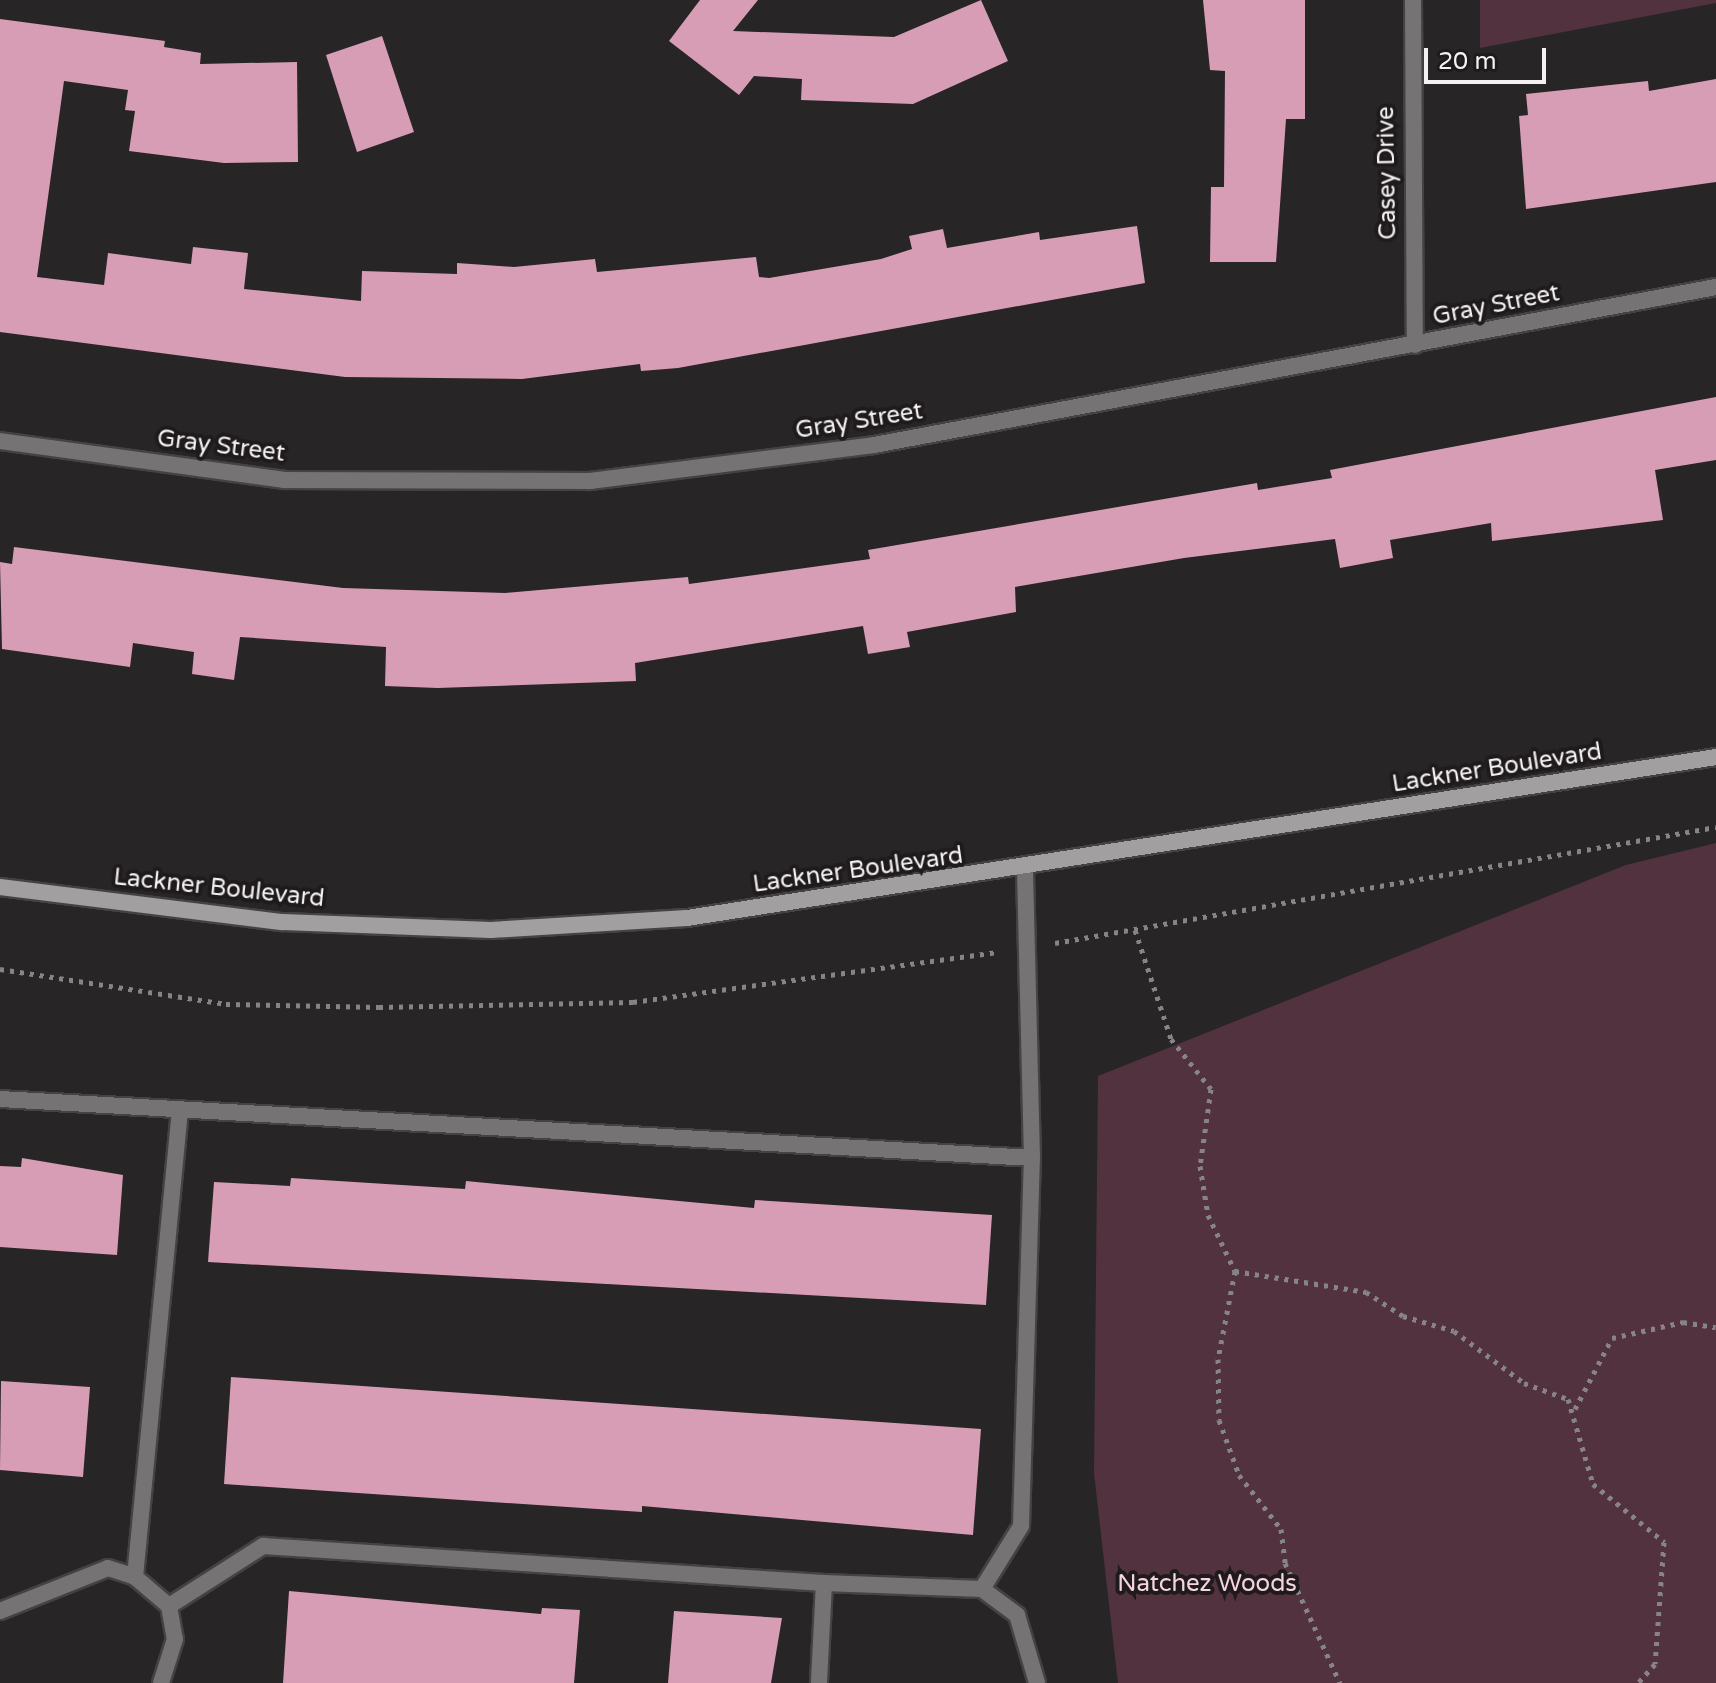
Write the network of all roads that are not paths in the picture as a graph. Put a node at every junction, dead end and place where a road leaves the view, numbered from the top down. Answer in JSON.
{"nodes":[{"id":1,"x":1413,"y":0,"type":"edge"},
{"id":2,"x":1716,"y":287,"type":"edge"},
{"id":3,"x":1415,"y":345,"type":"junction"},
{"id":4,"x":0,"y":441,"type":"edge"},
{"id":5,"x":1716,"y":757,"type":"edge"},
{"id":6,"x":1025,"y":869,"type":"junction"},
{"id":7,"x":0,"y":887,"type":"edge"},
{"id":8,"x":0,"y":1099,"type":"edge"},
{"id":9,"x":180,"y":1109,"type":"junction"},
{"id":10,"x":1032,"y":1158,"type":"junction"},
{"id":11,"x":135,"y":1577,"type":"junction"},
{"id":12,"x":824,"y":1583,"type":"junction"},
{"id":13,"x":982,"y":1589,"type":"junction"},
{"id":14,"x":169,"y":1606,"type":"junction"},
{"id":15,"x":0,"y":1611,"type":"edge"},
{"id":16,"x":161,"y":1683,"type":"edge"},
{"id":17,"x":819,"y":1683,"type":"edge"},
{"id":18,"x":1037,"y":1683,"type":"edge"}],
"edges":[{"from":1,"to":3,"type":"street","name":"Casey Drive"},
{"from":2,"to":3,"type":"street","name":"Gray Street"},
{"from":3,"to":4,"type":"street","name":"Gray Street"},
{"from":5,"to":6,"type":"main road","name":"Lackner Boulevard"},
{"from":6,"to":7,"type":"main road","name":"Lackner Boulevard"},
{"from":6,"to":10,"type":"street"},
{"from":8,"to":9,"type":"street"},
{"from":9,"to":10,"type":"street"},
{"from":9,"to":11,"type":"street"},
{"from":10,"to":13,"type":"street"},
{"from":11,"to":14,"type":"street"},
{"from":11,"to":15,"type":"street"},
{"from":12,"to":13,"type":"street"},
{"from":12,"to":14,"type":"street"},
{"from":12,"to":17,"type":"street"},
{"from":13,"to":18,"type":"street"},
{"from":14,"to":16,"type":"street"}]}
